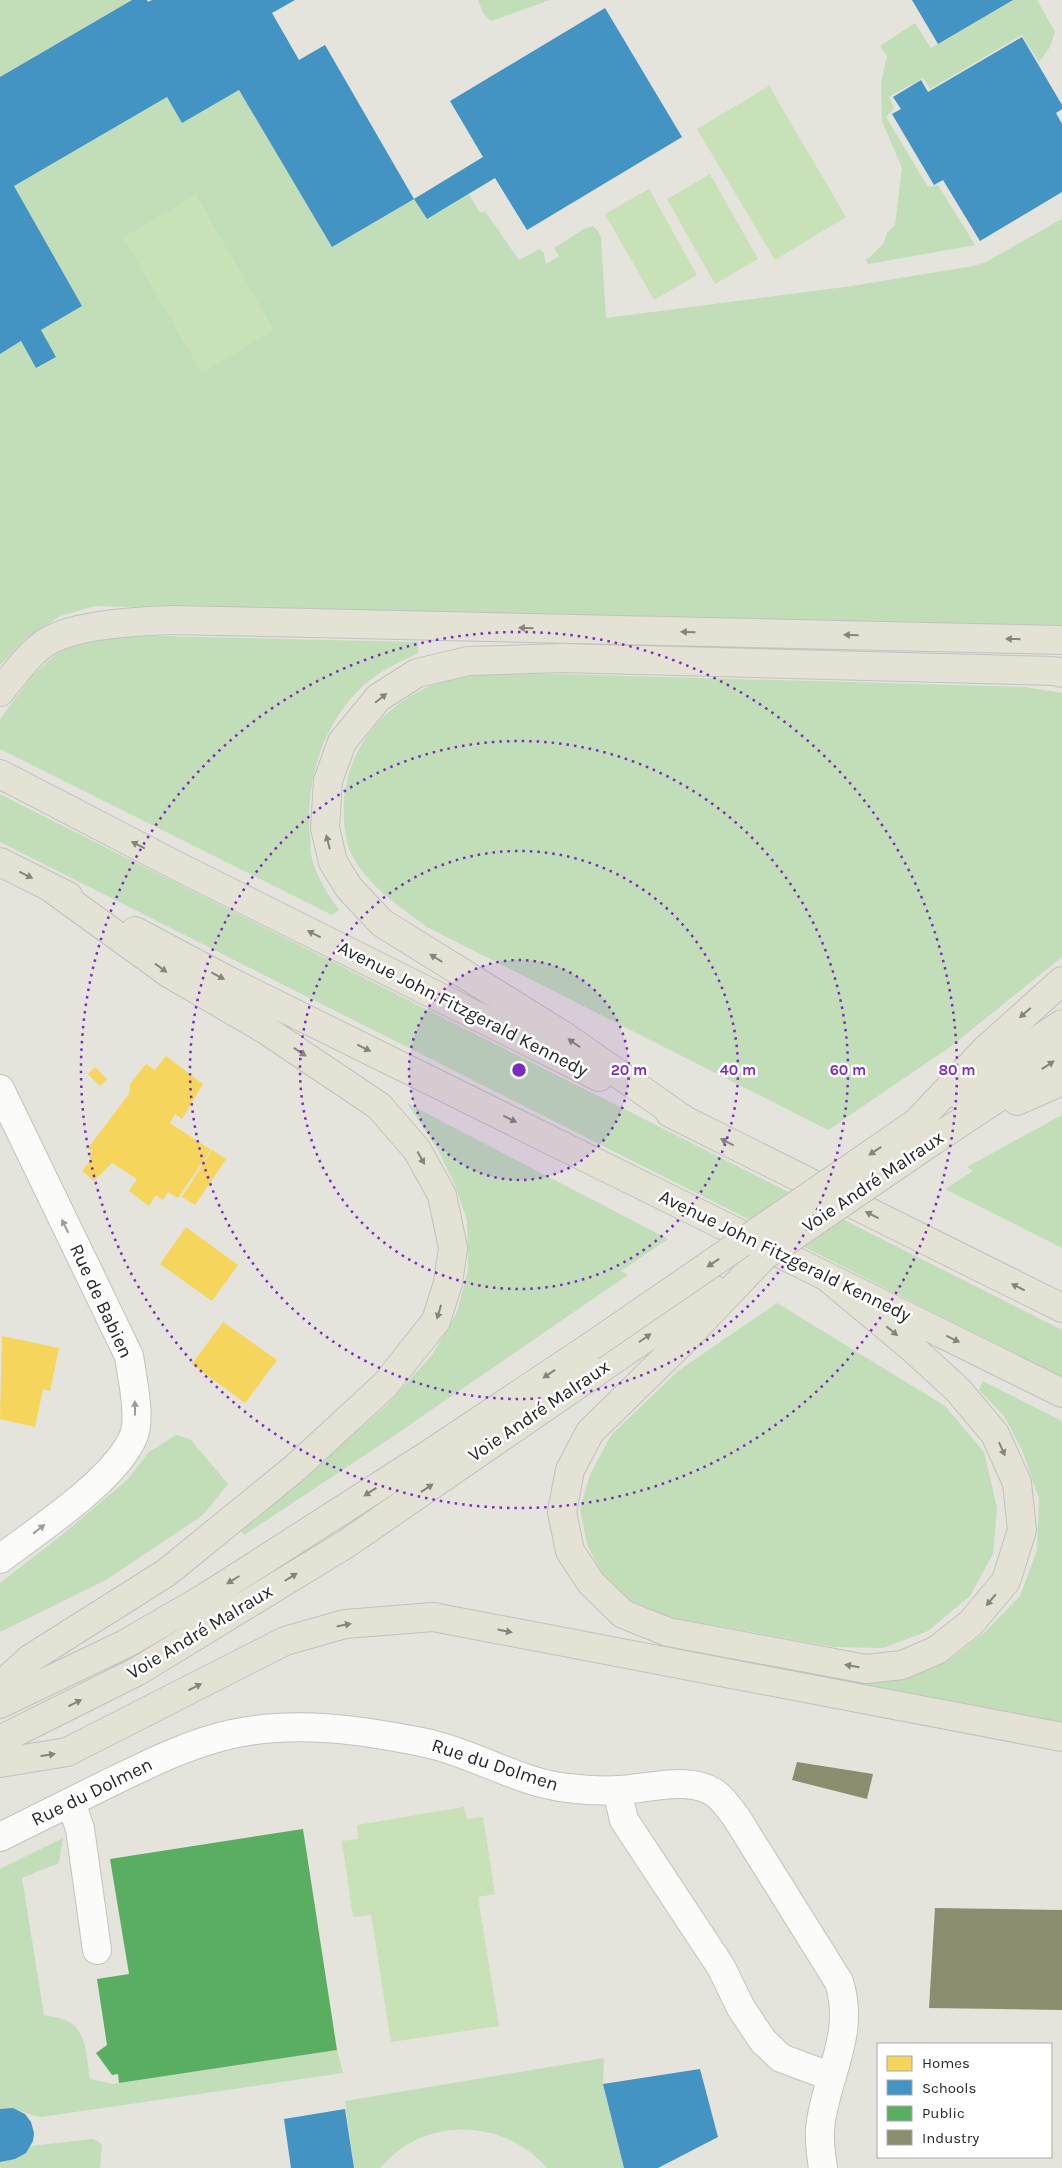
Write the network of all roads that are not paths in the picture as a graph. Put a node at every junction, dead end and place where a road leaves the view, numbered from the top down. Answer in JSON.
{"nodes":[{"id":1,"x":1062,"y":640,"type":"edge"},
{"id":2,"x":1062,"y":673,"type":"edge"},
{"id":3,"x":0,"y":692,"type":"edge"},
{"id":4,"x":0,"y":774,"type":"edge"},
{"id":5,"x":0,"y":862,"type":"edge"},
{"id":6,"x":51,"y":888,"type":"junction"},
{"id":7,"x":1062,"y":981,"type":"edge"},
{"id":8,"x":1062,"y":1024,"type":"edge"},
{"id":9,"x":1062,"y":1055,"type":"edge"},
{"id":10,"x":1062,"y":1081,"type":"edge"},
{"id":11,"x":0,"y":1089,"type":"edge"},
{"id":12,"x":686,"y":1121,"type":"junction"},
{"id":13,"x":925,"y":1132,"type":"junction"},
{"id":14,"x":764,"y":1256,"type":"junction"},
{"id":15,"x":828,"y":1277,"type":"junction"},
{"id":16,"x":1062,"y":1308,"type":"edge"},
{"id":17,"x":597,"y":1356,"type":"junction"},
{"id":18,"x":1062,"y":1393,"type":"edge"},
{"id":19,"x":0,"y":1559,"type":"edge"},
{"id":20,"x":0,"y":1686,"type":"edge"},
{"id":21,"x":0,"y":1704,"type":"edge"},
{"id":22,"x":1062,"y":1737,"type":"edge"},
{"id":23,"x":0,"y":1740,"type":"edge"},
{"id":24,"x":0,"y":1763,"type":"edge"},
{"id":25,"x":617,"y":1790,"type":"junction"},
{"id":26,"x":71,"y":1802,"type":"junction"},
{"id":27,"x":0,"y":1837,"type":"edge"},
{"id":28,"x":97,"y":1950,"type":"dead end"},
{"id":29,"x":832,"y":2077,"type":"junction"},
{"id":30,"x":823,"y":2168,"type":"edge"}],
"edges":[{"from":1,"to":3,"type":"main road","one_way":true},
{"from":12,"to":2,"type":"main road","one_way":true},
{"from":12,"to":4,"type":"main road","name":"Avenue John Fitzgerald Kennedy","one_way":true},
{"from":5,"to":6,"type":"main road","name":"Avenue John Fitzgerald Kennedy","one_way":true},
{"from":6,"to":15,"type":"main road","name":"Avenue John Fitzgerald Kennedy","one_way":true},
{"from":6,"to":20,"type":"main road","one_way":true},
{"from":7,"to":13,"type":"main road","one_way":true},
{"from":8,"to":13,"type":"main road","name":"Voie André Malraux"},
{"from":13,"to":9,"type":"main road","name":"Voie André Malraux","one_way":true},
{"from":10,"to":13,"type":"main road"},
{"from":19,"to":11,"type":"street","name":"Rue de Babien","one_way":true},
{"from":16,"to":12,"type":"main road","name":"Avenue John Fitzgerald Kennedy","one_way":true},
{"from":13,"to":14,"type":"main road","name":"Voie André Malraux","bridge":true},
{"from":13,"to":17,"type":"main road","name":"Voie André Malraux","one_way":true,"bridge":true},
{"from":15,"to":14,"type":"main road","one_way":true},
{"from":17,"to":14,"type":"main road","name":"Voie André Malraux","one_way":true},
{"from":15,"to":18,"type":"main road","name":"Avenue John Fitzgerald Kennedy","one_way":true},
{"from":17,"to":21,"type":"main road","name":"Voie André Malraux","one_way":true},
{"from":23,"to":17,"type":"main road","name":"Voie André Malraux","one_way":true},
{"from":24,"to":22,"type":"main road","one_way":true},
{"from":25,"to":26,"type":"street","name":"Rue du Dolmen"},
{"from":25,"to":29,"type":"street"},
{"from":25,"to":29,"type":"street","name":"Rue du Dolmen"},
{"from":26,"to":27,"type":"street","name":"Rue du Dolmen"},
{"from":26,"to":28,"type":"street"},
{"from":29,"to":30,"type":"street","name":"Rue du Dolmen"}]}
